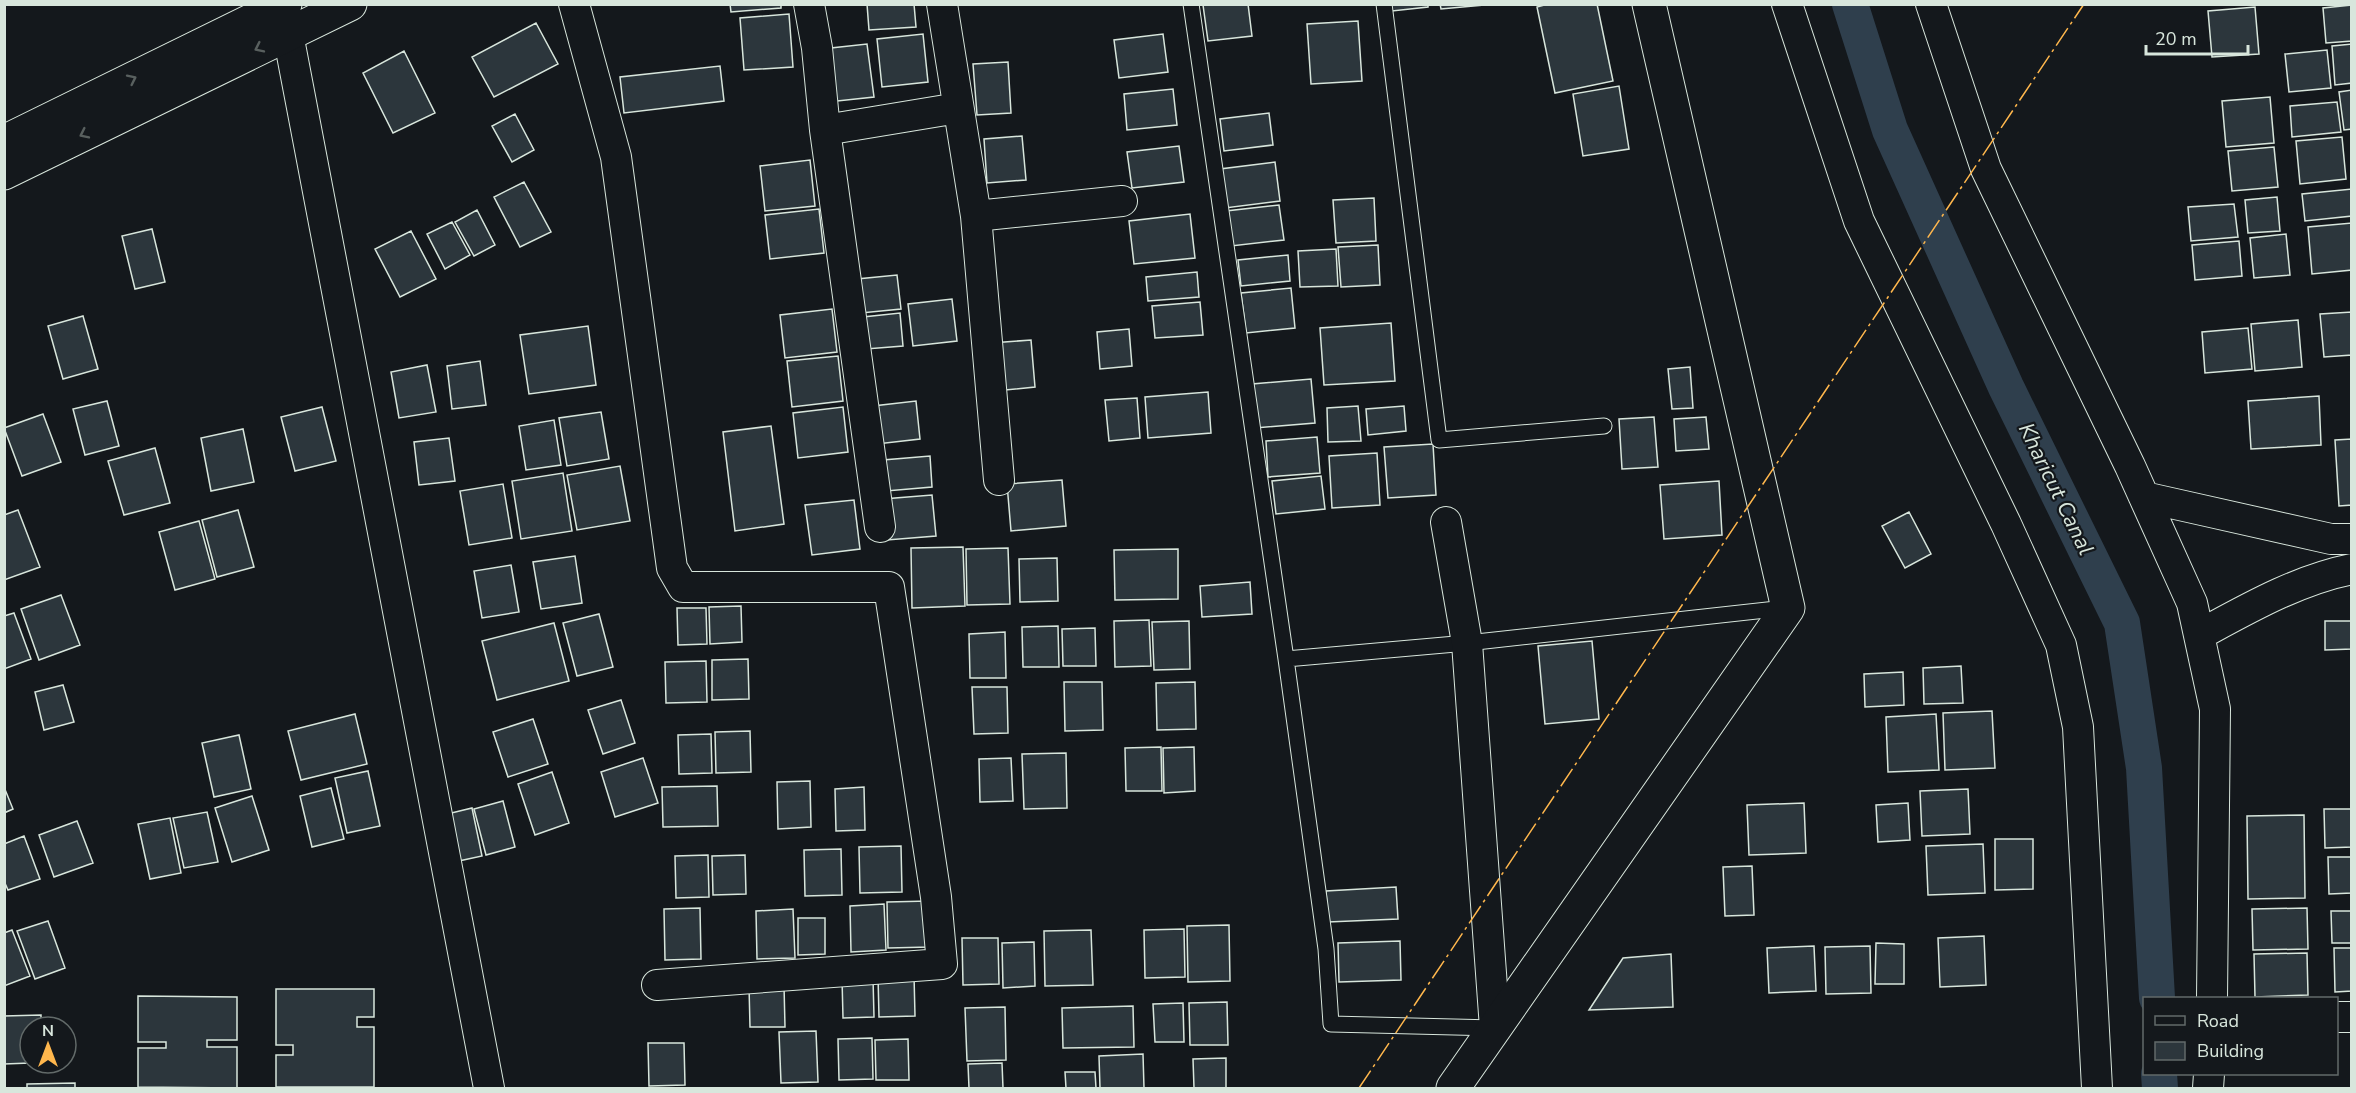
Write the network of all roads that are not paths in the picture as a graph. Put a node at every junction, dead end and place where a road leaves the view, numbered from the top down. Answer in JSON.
{"nodes":[{"id":1,"x":350,"y":4,"type":"edge"},
{"id":2,"x":574,"y":4,"type":"edge"},
{"id":3,"x":808,"y":4,"type":"edge"},
{"id":4,"x":942,"y":4,"type":"edge"},
{"id":5,"x":1191,"y":4,"type":"edge"},
{"id":6,"x":1384,"y":4,"type":"edge"},
{"id":7,"x":1648,"y":4,"type":"edge"},
{"id":8,"x":1787,"y":4,"type":"edge"},
{"id":9,"x":1931,"y":4,"type":"edge"},
{"id":10,"x":285,"y":15,"type":"edge"},
{"id":11,"x":958,"y":108,"type":"junction"},
{"id":12,"x":825,"y":130,"type":"junction"},
{"id":13,"x":4,"y":142,"type":"edge"},
{"id":14,"x":4,"y":173,"type":"edge"},
{"id":15,"x":1122,"y":201,"type":"dead end"},
{"id":16,"x":976,"y":216,"type":"junction"},
{"id":17,"x":1604,"y":426,"type":"dead end"},
{"id":18,"x":999,"y":480,"type":"dead end"},
{"id":19,"x":2144,"y":497,"type":"junction"},
{"id":20,"x":1446,"y":522,"type":"dead end"},
{"id":21,"x":880,"y":527,"type":"dead end"},
{"id":22,"x":2352,"y":539,"type":"edge"},
{"id":23,"x":2352,"y":569,"type":"edge"},
{"id":24,"x":1788,"y":608,"type":"junction"},
{"id":25,"x":2199,"y":635,"type":"junction"},
{"id":26,"x":1467,"y":643,"type":"junction"},
{"id":27,"x":1286,"y":659,"type":"junction"},
{"id":28,"x":657,"y":985,"type":"dead end"},
{"id":29,"x":2212,"y":997,"type":"edge"},
{"id":30,"x":1495,"y":1028,"type":"junction"},
{"id":31,"x":489,"y":1089,"type":"edge"},
{"id":32,"x":1453,"y":1089,"type":"edge"},
{"id":33,"x":2097,"y":1089,"type":"edge"}],
"edges":[{"from":1,"to":10,"type":"street"},
{"from":2,"to":28,"type":"street"},
{"from":3,"to":12,"type":"street"},
{"from":4,"to":11,"type":"street"},
{"from":5,"to":27,"type":"lane"},
{"from":6,"to":17,"type":"lane"},
{"from":7,"to":24,"type":"street"},
{"from":8,"to":33,"type":"street"},
{"from":9,"to":19,"type":"street"},
{"from":13,"to":10,"type":"street","one_way":true},
{"from":10,"to":14,"type":"street","one_way":true},
{"from":10,"to":31,"type":"street"},
{"from":11,"to":12,"type":"street"},
{"from":11,"to":16,"type":"street"},
{"from":12,"to":21,"type":"street"},
{"from":15,"to":16,"type":"street"},
{"from":16,"to":18,"type":"street"},
{"from":19,"to":22,"type":"street"},
{"from":19,"to":25,"type":"street"},
{"from":20,"to":26,"type":"street"},
{"from":23,"to":25,"type":"street"},
{"from":24,"to":26,"type":"lane"},
{"from":24,"to":30,"type":"street"},
{"from":25,"to":29,"type":"street"},
{"from":26,"to":27,"type":"lane"},
{"from":26,"to":30,"type":"street"},
{"from":27,"to":30,"type":"lane"},
{"from":30,"to":32,"type":"street"}]}
